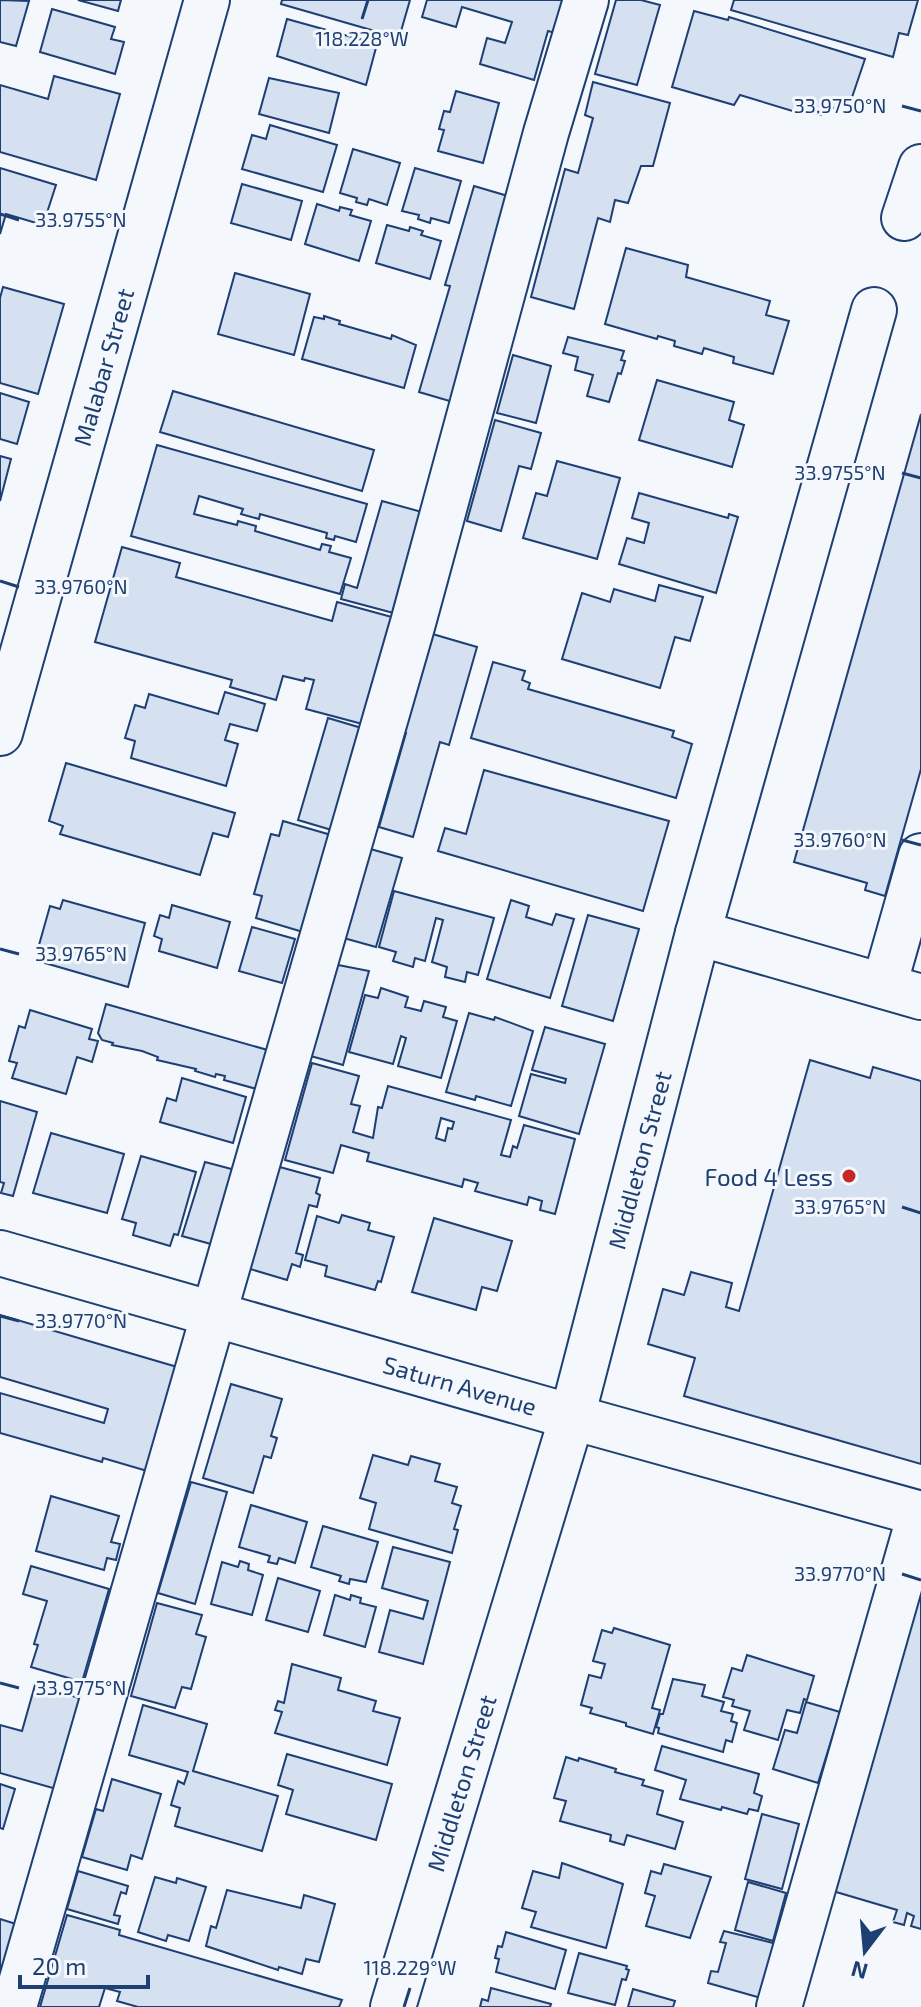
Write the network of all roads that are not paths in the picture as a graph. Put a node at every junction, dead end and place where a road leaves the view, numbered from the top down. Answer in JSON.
{"nodes":[{"id":1,"x":207,"y":0,"type":"edge"},
{"id":2,"x":586,"y":0,"type":"edge"},
{"id":3,"x":921,"y":167,"type":"edge"},
{"id":4,"x":904,"y":218,"type":"dead end"},
{"id":5,"x":874,"y":310,"type":"dead end"},
{"id":6,"x":0,"y":733,"type":"edge"},
{"id":7,"x":921,"y":856,"type":"edge"},
{"id":8,"x":698,"y":933,"type":"junction"},
{"id":9,"x":902,"y":991,"type":"edge"},
{"id":10,"x":0,"y":1253,"type":"edge"},
{"id":11,"x":216,"y":1314,"type":"junction"},
{"id":12,"x":572,"y":1417,"type":"junction"},
{"id":13,"x":921,"y":1514,"type":"edge"},
{"id":14,"x":14,"y":2007,"type":"edge"},
{"id":15,"x":393,"y":2007,"type":"edge"},
{"id":16,"x":779,"y":2007,"type":"edge"}],
"edges":[{"from":1,"to":6,"type":"street","name":"Malabar Street"},
{"from":2,"to":11,"type":"street"},
{"from":3,"to":4,"type":"street"},
{"from":5,"to":8,"type":"street","name":"Middleton Street"},
{"from":7,"to":9,"type":"street"},
{"from":8,"to":9,"type":"street"},
{"from":8,"to":12,"type":"street","name":"Middleton Street"},
{"from":10,"to":11,"type":"street","name":"Saturn Avenue"},
{"from":11,"to":12,"type":"street","name":"Saturn Avenue"},
{"from":11,"to":14,"type":"street"},
{"from":12,"to":13,"type":"street","name":"Saturn Avenue"},
{"from":12,"to":15,"type":"street","name":"Middleton Street"},
{"from":13,"to":16,"type":"street"}]}
